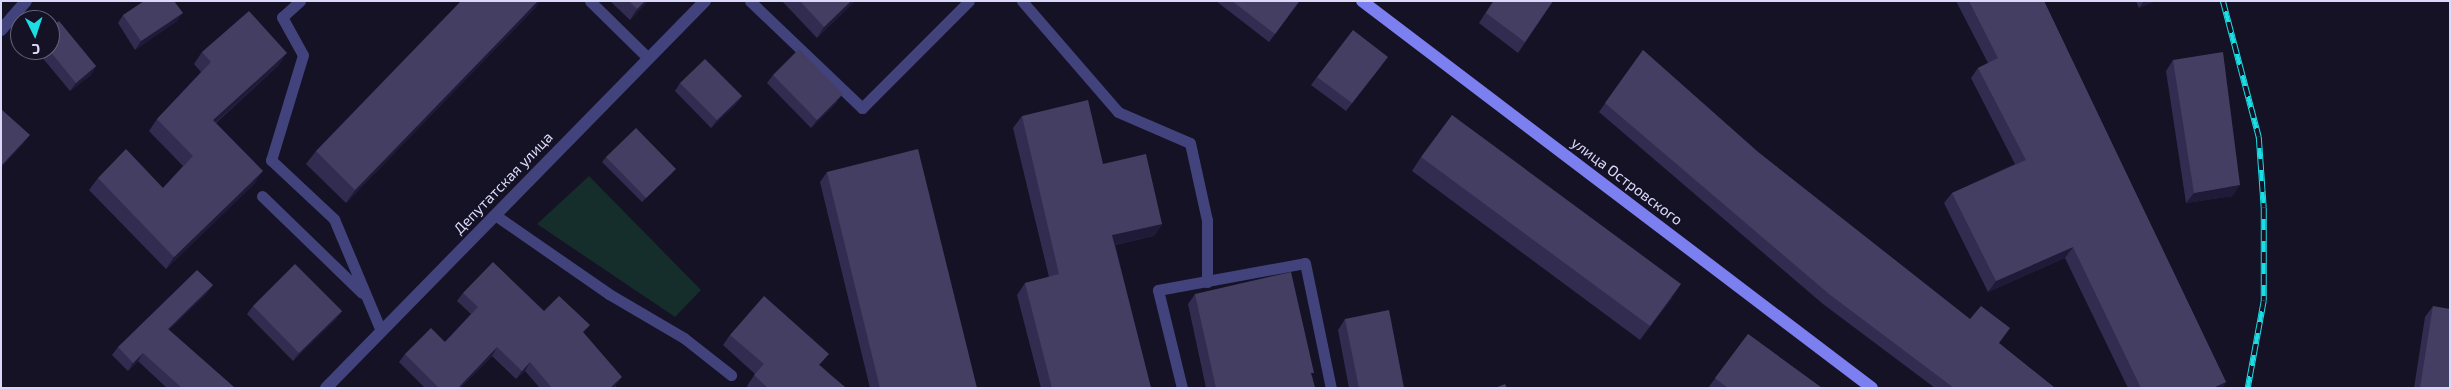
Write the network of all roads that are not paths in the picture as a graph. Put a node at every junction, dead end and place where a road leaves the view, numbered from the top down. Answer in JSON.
{"nodes":[{"id":1,"x":26,"y":1,"type":"edge"},
{"id":2,"x":300,"y":1,"type":"edge"},
{"id":3,"x":590,"y":1,"type":"edge"},
{"id":4,"x":705,"y":1,"type":"edge"},
{"id":5,"x":750,"y":1,"type":"edge"},
{"id":6,"x":969,"y":1,"type":"edge"},
{"id":7,"x":1022,"y":1,"type":"edge"},
{"id":8,"x":1362,"y":1,"type":"edge"},
{"id":9,"x":1,"y":30,"type":"edge"},
{"id":10,"x":648,"y":58,"type":"junction"},
{"id":11,"x":262,"y":196,"type":"dead end"},
{"id":12,"x":494,"y":215,"type":"junction"},
{"id":13,"x":1207,"y":282,"type":"junction"},
{"id":14,"x":366,"y":298,"type":"junction"},
{"id":15,"x":381,"y":331,"type":"junction"},
{"id":16,"x":731,"y":375,"type":"dead end"},
{"id":17,"x":326,"y":388,"type":"edge"},
{"id":18,"x":1182,"y":388,"type":"edge"},
{"id":19,"x":1331,"y":388,"type":"edge"},
{"id":20,"x":1872,"y":388,"type":"edge"}],
"edges":[{"from":1,"to":9,"type":"street"},
{"from":2,"to":14,"type":"lane"},
{"from":3,"to":10,"type":"lane"},
{"from":4,"to":10,"type":"street","name":"Депутатская улица"},
{"from":5,"to":6,"type":"lane"},
{"from":7,"to":13,"type":"lane"},
{"from":8,"to":20,"type":"main road","name":"улица Островского"},
{"from":10,"to":12,"type":"street","name":"Депутатская улица"},
{"from":11,"to":14,"type":"lane"},
{"from":12,"to":15,"type":"street","name":"Депутатская улица"},
{"from":12,"to":16,"type":"lane"},
{"from":13,"to":18,"type":"lane"},
{"from":13,"to":19,"type":"lane"},
{"from":14,"to":15,"type":"lane"},
{"from":15,"to":17,"type":"street","name":"Депутатская улица"}]}
